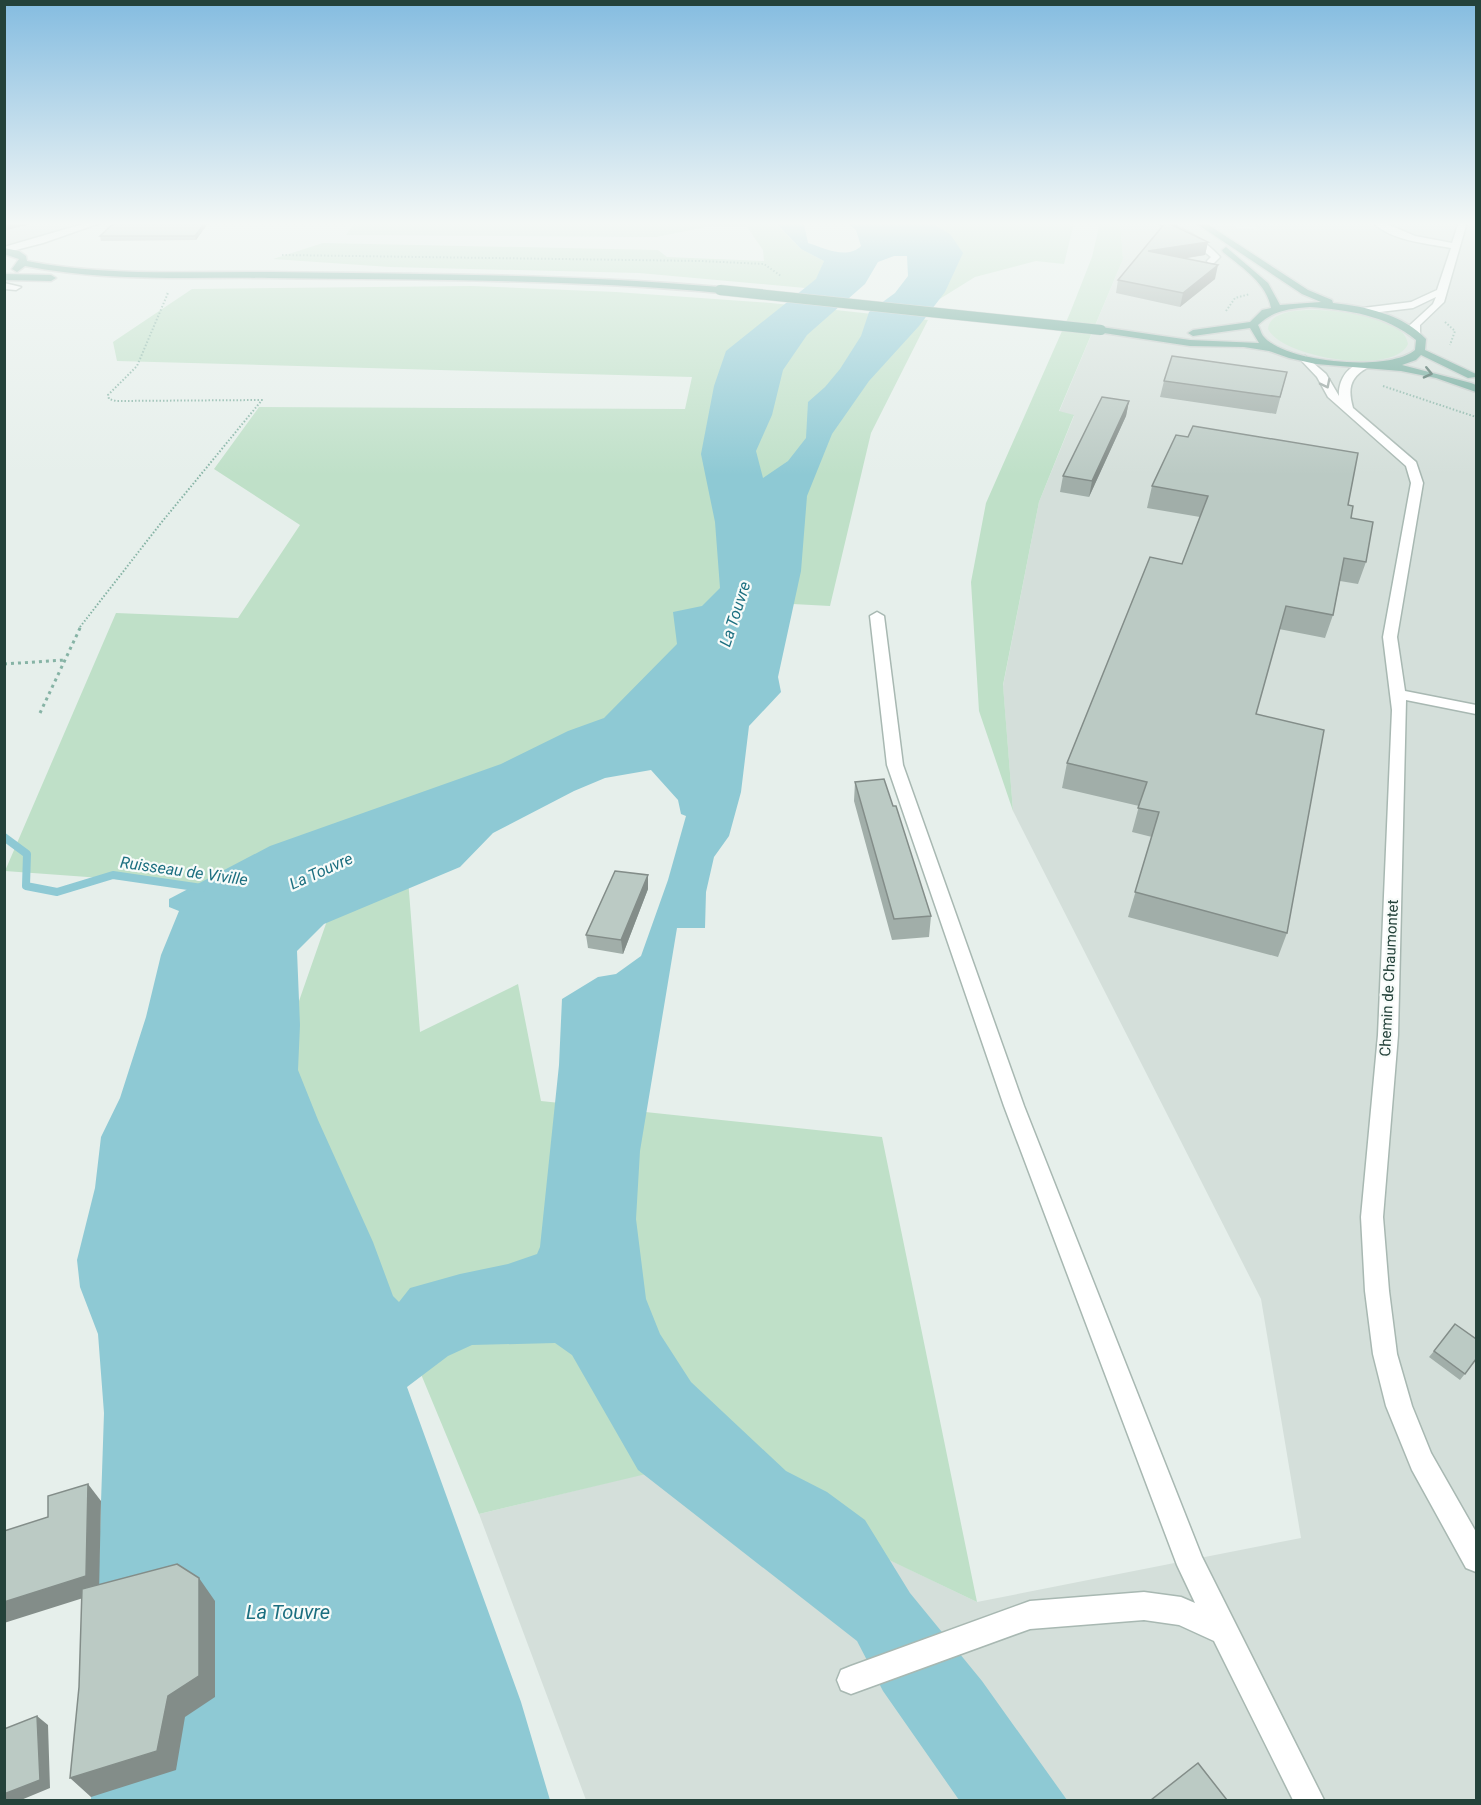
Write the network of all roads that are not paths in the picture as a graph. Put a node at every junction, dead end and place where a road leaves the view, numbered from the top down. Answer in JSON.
{"nodes":[{"id":1,"x":875,"y":306,"type":"edge"},
{"id":2,"x":1297,"y":306,"type":"edge"},
{"id":3,"x":1323,"y":306,"type":"edge"},
{"id":4,"x":1341,"y":306,"type":"edge"},
{"id":5,"x":1401,"y":306,"type":"edge"},
{"id":6,"x":1438,"y":306,"type":"edge"},
{"id":7,"x":1345,"y":308,"type":"junction"},
{"id":8,"x":1276,"y":309,"type":"joint"},
{"id":9,"x":1363,"y":310,"type":"junction"},
{"id":10,"x":1253,"y":324,"type":"junction"},
{"id":11,"x":1101,"y":330,"type":"junction"},
{"id":12,"x":1416,"y":333,"type":"junction"},
{"id":13,"x":1276,"y":349,"type":"junction"},
{"id":14,"x":1420,"y":351,"type":"junction"},
{"id":15,"x":1305,"y":359,"type":"junction"},
{"id":16,"x":1363,"y":366,"type":"junction"},
{"id":17,"x":1378,"y":366,"type":"junction"},
{"id":18,"x":1476,"y":378,"type":"edge"},
{"id":19,"x":1476,"y":389,"type":"edge"},
{"id":20,"x":1348,"y":408,"type":"junction"},
{"id":21,"x":877,"y":616,"type":"dead end"},
{"id":22,"x":1398,"y":694,"type":"junction"},
{"id":23,"x":1476,"y":709,"type":"edge"},
{"id":24,"x":1476,"y":1558,"type":"edge"},
{"id":25,"x":1224,"y":1631,"type":"junction"},
{"id":26,"x":851,"y":1680,"type":"dead end"},
{"id":27,"x":1309,"y":1800,"type":"edge"}],
"edges":[{"from":1,"to":11,"type":"main road","bridge":true},
{"from":2,"to":8,"type":"main road"},
{"from":3,"to":7,"type":"main road"},
{"from":4,"to":7,"type":"main road"},
{"from":5,"to":9,"type":"street"},
{"from":6,"to":12,"type":"street"},
{"from":7,"to":9,"type":"main road"},
{"from":8,"to":10,"type":"main road"},
{"from":9,"to":12,"type":"main road"},
{"from":10,"to":11,"type":"main road"},
{"from":10,"to":13,"type":"main road"},
{"from":11,"to":13,"type":"main road"},
{"from":12,"to":14,"type":"main road"},
{"from":13,"to":15,"type":"main road"},
{"from":14,"to":17,"type":"main road"},
{"from":14,"to":18,"type":"main road"},
{"from":15,"to":16,"type":"main road"},
{"from":15,"to":20,"type":"street","name":"Chemin de Chaumontet","one_way":true},
{"from":16,"to":17,"type":"main road"},
{"from":16,"to":20,"type":"street"},
{"from":17,"to":19,"type":"main road","one_way":true},
{"from":20,"to":22,"type":"street","name":"Chemin de Chaumontet"},
{"from":21,"to":25,"type":"street"},
{"from":22,"to":23,"type":"street"},
{"from":22,"to":24,"type":"street","name":"Chemin de Chaumontet"},
{"from":25,"to":26,"type":"street"},
{"from":25,"to":27,"type":"street"}]}
